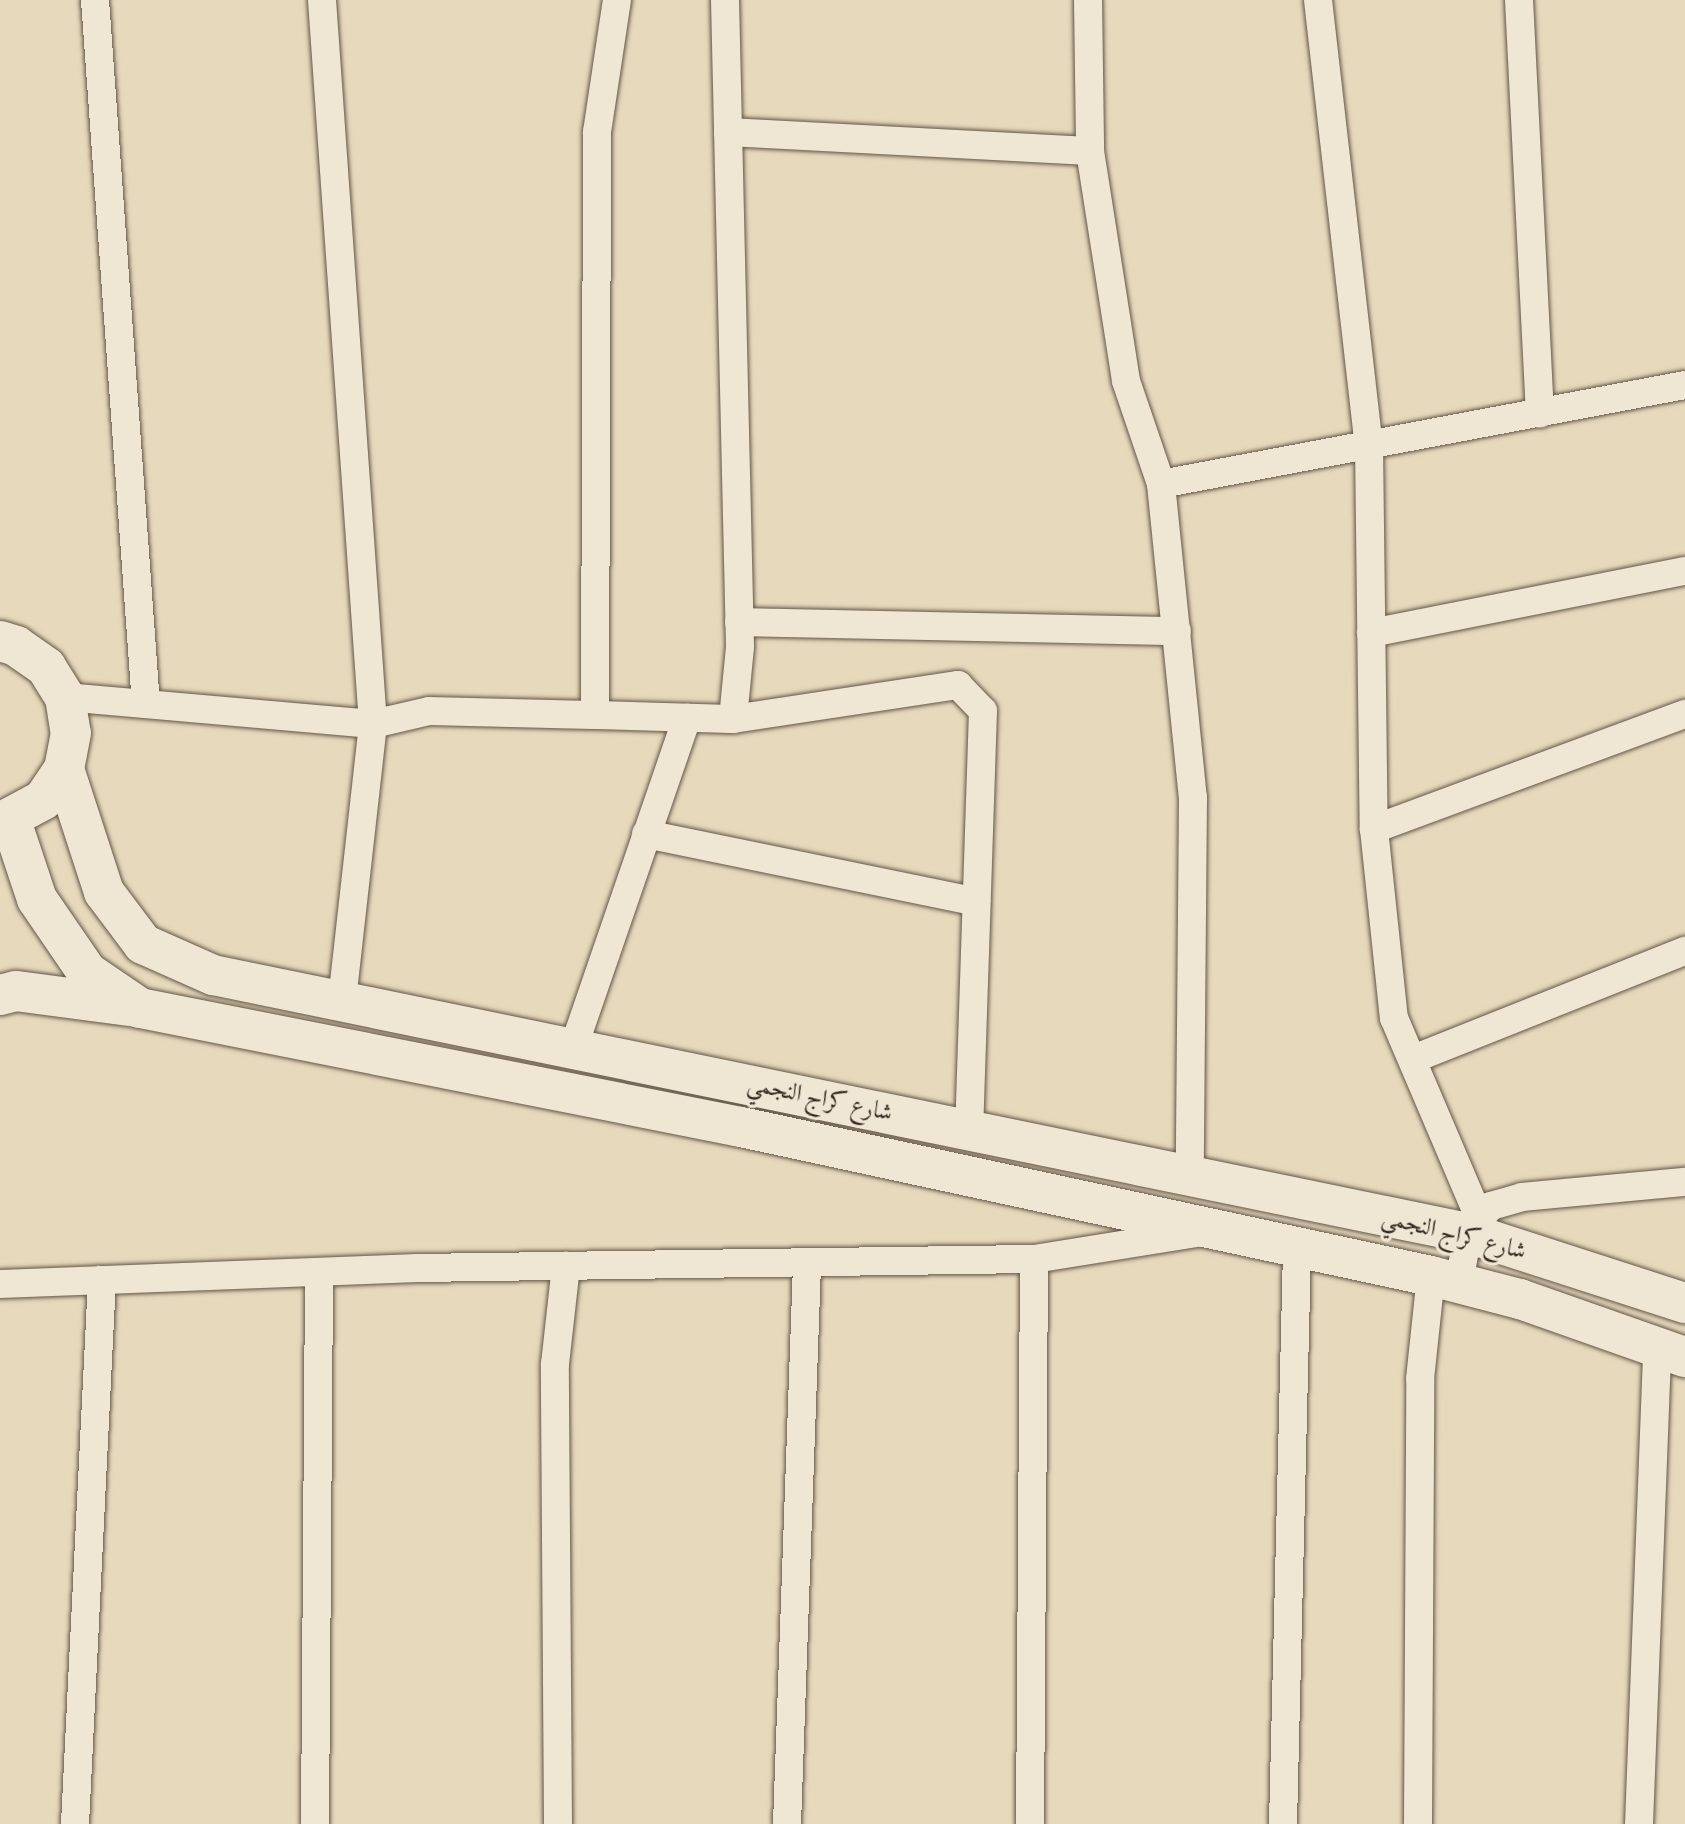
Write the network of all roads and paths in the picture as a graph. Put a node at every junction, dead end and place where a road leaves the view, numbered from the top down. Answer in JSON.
{"nodes":[{"id":1,"x":95,"y":0,"type":"edge"},
{"id":2,"x":322,"y":0,"type":"edge"},
{"id":3,"x":617,"y":0,"type":"edge"},
{"id":4,"x":725,"y":0,"type":"edge"},
{"id":5,"x":1088,"y":0,"type":"edge"},
{"id":6,"x":1318,"y":0,"type":"edge"},
{"id":7,"x":1519,"y":0,"type":"edge"},
{"id":8,"x":728,"y":132,"type":"junction"},
{"id":9,"x":1090,"y":151,"type":"junction"},
{"id":10,"x":1685,"y":385,"type":"edge"},
{"id":11,"x":1540,"y":413,"type":"junction"},
{"id":12,"x":1369,"y":445,"type":"junction"},
{"id":13,"x":1161,"y":484,"type":"junction"},
{"id":14,"x":1685,"y":571,"type":"edge"},
{"id":15,"x":739,"y":622,"type":"junction"},
{"id":16,"x":1177,"y":631,"type":"junction"},
{"id":17,"x":1371,"y":633,"type":"junction"},
{"id":18,"x":5,"y":640,"type":"edge"},
{"id":19,"x":65,"y":697,"type":"junction"},
{"id":20,"x":146,"y":704,"type":"junction"},
{"id":21,"x":1685,"y":714,"type":"edge"},
{"id":22,"x":595,"y":715,"type":"junction"},
{"id":23,"x":687,"y":718,"type":"junction"},
{"id":24,"x":733,"y":719,"type":"junction"},
{"id":25,"x":373,"y":724,"type":"junction"},
{"id":26,"x":64,"y":769,"type":"junction"},
{"id":27,"x":6,"y":822,"type":"edge"},
{"id":28,"x":1374,"y":829,"type":"junction"},
{"id":29,"x":646,"y":834,"type":"junction"},
{"id":30,"x":976,"y":902,"type":"junction"},
{"id":31,"x":1685,"y":951,"type":"edge"},
{"id":32,"x":0,"y":995,"type":"edge"},
{"id":33,"x":342,"y":1000,"type":"junction"},
{"id":34,"x":140,"y":1008,"type":"junction"},
{"id":35,"x":574,"y":1046,"type":"junction"},
{"id":36,"x":1413,"y":1059,"type":"junction"},
{"id":37,"x":969,"y":1129,"type":"junction"},
{"id":38,"x":1190,"y":1175,"type":"junction"},
{"id":39,"x":1685,"y":1182,"type":"edge"},
{"id":40,"x":1473,"y":1225,"type":"junction"},
{"id":41,"x":1216,"y":1230,"type":"junction"},
{"id":42,"x":1297,"y":1250,"type":"junction"},
{"id":43,"x":1034,"y":1259,"type":"junction"},
{"id":44,"x":807,"y":1264,"type":"junction"},
{"id":45,"x":566,"y":1266,"type":"junction"},
{"id":46,"x":319,"y":1272,"type":"junction"},
{"id":47,"x":102,"y":1280,"type":"junction"},
{"id":48,"x":1445,"y":1280,"type":"junction"},
{"id":49,"x":0,"y":1284,"type":"edge"},
{"id":50,"x":1685,"y":1303,"type":"edge"},
{"id":51,"x":1671,"y":1352,"type":"edge"},
{"id":52,"x":75,"y":1824,"type":"edge"},
{"id":53,"x":315,"y":1824,"type":"edge"},
{"id":54,"x":558,"y":1824,"type":"edge"},
{"id":55,"x":787,"y":1824,"type":"edge"},
{"id":56,"x":1030,"y":1824,"type":"edge"},
{"id":57,"x":1283,"y":1824,"type":"edge"},
{"id":58,"x":1418,"y":1824,"type":"edge"},
{"id":59,"x":1639,"y":1824,"type":"edge"}],
"edges":[{"from":1,"to":20,"type":"street"},
{"from":2,"to":25,"type":"street"},
{"from":3,"to":22,"type":"street"},
{"from":4,"to":8,"type":"street"},
{"from":5,"to":9,"type":"street"},
{"from":6,"to":12,"type":"street"},
{"from":7,"to":11,"type":"street"},
{"from":8,"to":9,"type":"street"},
{"from":8,"to":15,"type":"street"},
{"from":9,"to":13,"type":"street"},
{"from":10,"to":11,"type":"street"},
{"from":11,"to":12,"type":"street"},
{"from":12,"to":13,"type":"street"},
{"from":12,"to":17,"type":"street"},
{"from":13,"to":16,"type":"street"},
{"from":14,"to":17,"type":"street"},
{"from":15,"to":16,"type":"street"},
{"from":15,"to":24,"type":"street"},
{"from":16,"to":38,"type":"street"},
{"from":17,"to":28,"type":"street"},
{"from":18,"to":19,"type":"main road"},
{"from":19,"to":20,"type":"street"},
{"from":19,"to":26,"type":"main road"},
{"from":20,"to":25,"type":"street"},
{"from":21,"to":28,"type":"street"},
{"from":22,"to":23,"type":"street"},
{"from":22,"to":25,"type":"street"},
{"from":23,"to":24,"type":"street"},
{"from":23,"to":29,"type":"street"},
{"from":24,"to":30,"type":"street"},
{"from":25,"to":33,"type":"street"},
{"from":26,"to":27,"type":"main road"},
{"from":26,"to":33,"type":"main road","name":"شارع كراج النجمي"},
{"from":27,"to":34,"type":"main road"},
{"from":28,"to":36,"type":"street"},
{"from":29,"to":30,"type":"street"},
{"from":29,"to":35,"type":"street"},
{"from":30,"to":37,"type":"street"},
{"from":31,"to":36,"type":"street"},
{"from":32,"to":34,"type":"main road"},
{"from":33,"to":35,"type":"main road","name":"شارع كراج النجمي"},
{"from":34,"to":41,"type":"main road"},
{"from":35,"to":37,"type":"main road","name":"شارع كراج النجمي"},
{"from":36,"to":40,"type":"street"},
{"from":37,"to":38,"type":"main road","name":"شارع كراج النجمي"},
{"from":38,"to":40,"type":"main road","name":"شارع كراج النجمي"},
{"from":39,"to":40,"type":"street"},
{"from":40,"to":48,"type":"street"},
{"from":40,"to":50,"type":"main road","name":"شارع كراج النجمي"},
{"from":41,"to":42,"type":"main road"},
{"from":41,"to":43,"type":"street"},
{"from":42,"to":48,"type":"main road"},
{"from":42,"to":57,"type":"street"},
{"from":43,"to":44,"type":"street"},
{"from":43,"to":56,"type":"street"},
{"from":44,"to":45,"type":"street"},
{"from":44,"to":55,"type":"street"},
{"from":45,"to":46,"type":"street"},
{"from":45,"to":54,"type":"street"},
{"from":46,"to":47,"type":"street"},
{"from":46,"to":53,"type":"street"},
{"from":47,"to":49,"type":"street"},
{"from":47,"to":52,"type":"street"},
{"from":48,"to":51,"type":"main road"},
{"from":48,"to":58,"type":"street"},
{"from":51,"to":59,"type":"street"}]}
